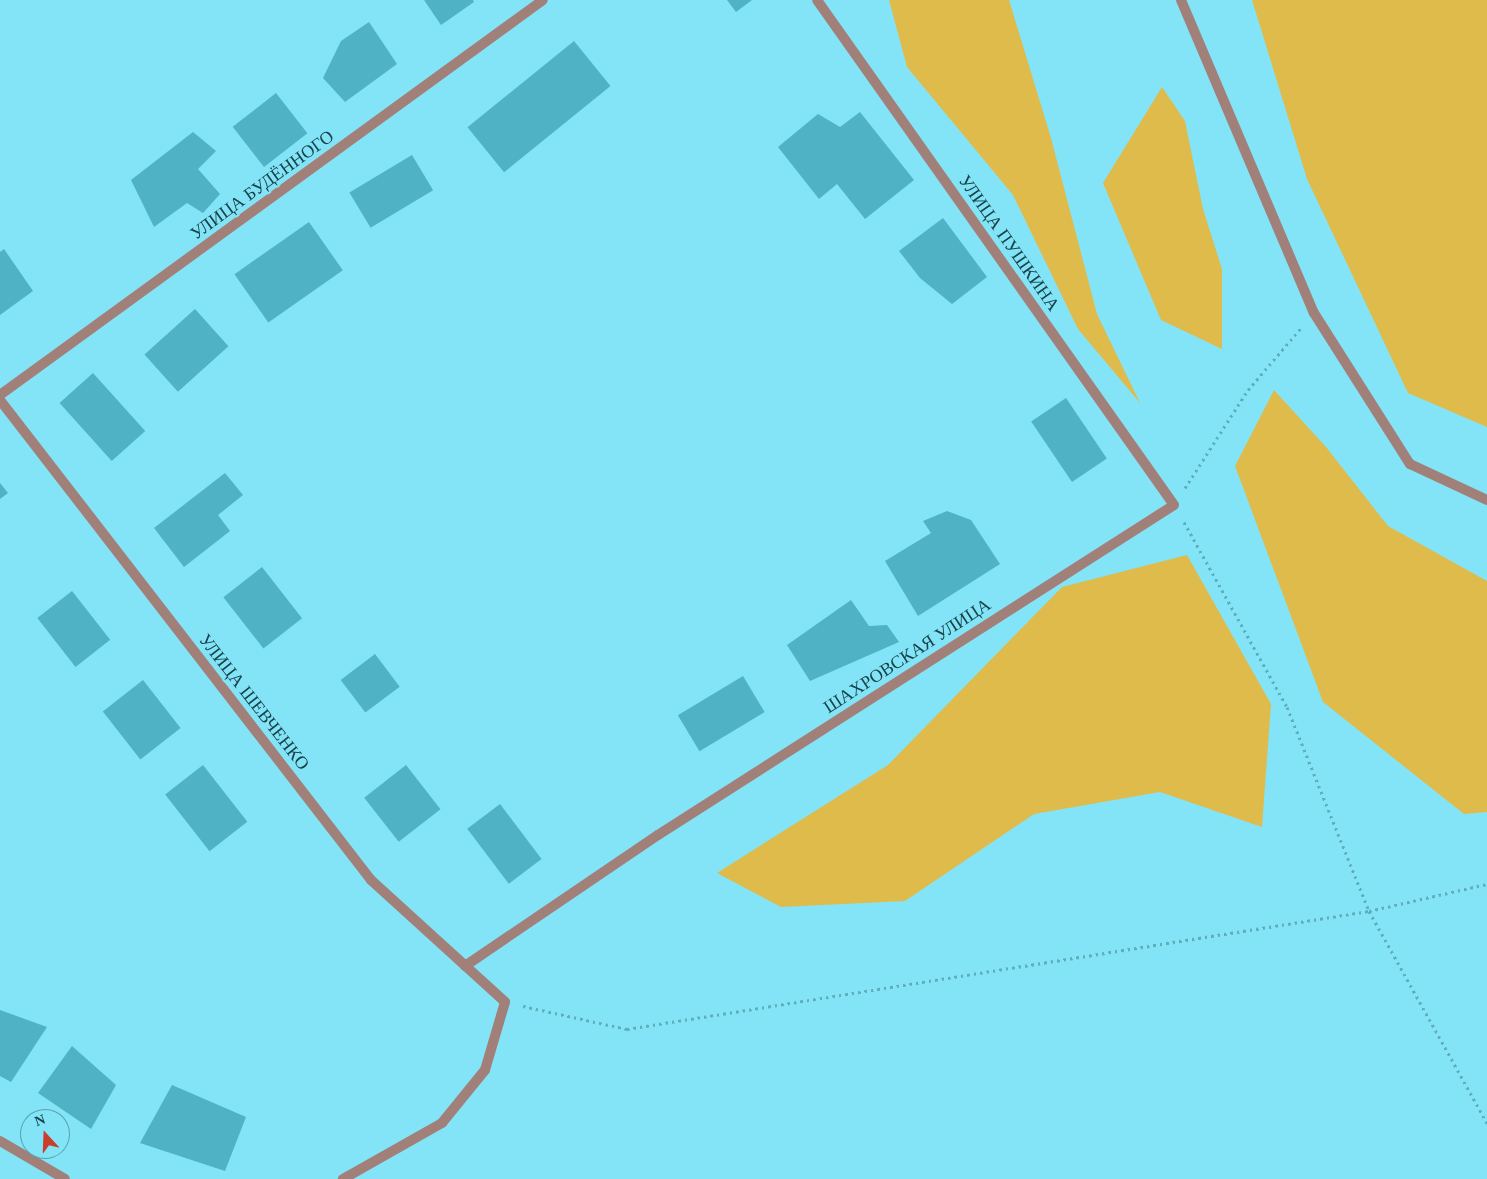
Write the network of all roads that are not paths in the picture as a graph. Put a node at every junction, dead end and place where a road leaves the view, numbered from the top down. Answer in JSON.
{"nodes":[{"id":1,"x":543,"y":0,"type":"edge"},
{"id":2,"x":818,"y":0,"type":"edge"},
{"id":3,"x":1181,"y":0,"type":"edge"},
{"id":4,"x":0,"y":395,"type":"edge"},
{"id":5,"x":0,"y":400,"type":"edge"},
{"id":6,"x":1487,"y":500,"type":"edge"},
{"id":7,"x":1174,"y":505,"type":"joint"},
{"id":8,"x":465,"y":966,"type":"junction"},
{"id":9,"x":0,"y":1141,"type":"edge"},
{"id":10,"x":65,"y":1179,"type":"edge"},
{"id":11,"x":343,"y":1179,"type":"edge"}],
"edges":[{"from":1,"to":4,"type":"street","name":"УЛИЦА БУДЁННОГО"},
{"from":2,"to":7,"type":"street","name":"УЛИЦА ПУШКИНА"},
{"from":3,"to":6,"type":"street"},
{"from":5,"to":8,"type":"street","name":"УЛИЦА ШЕВЧЕНКО"},
{"from":7,"to":8,"type":"street","name":"ШАХРОВСКАЯ УЛИЦА"},
{"from":8,"to":11,"type":"street","name":"УЛИЦА ШЕВЧЕНКО"},
{"from":9,"to":10,"type":"street"}]}
